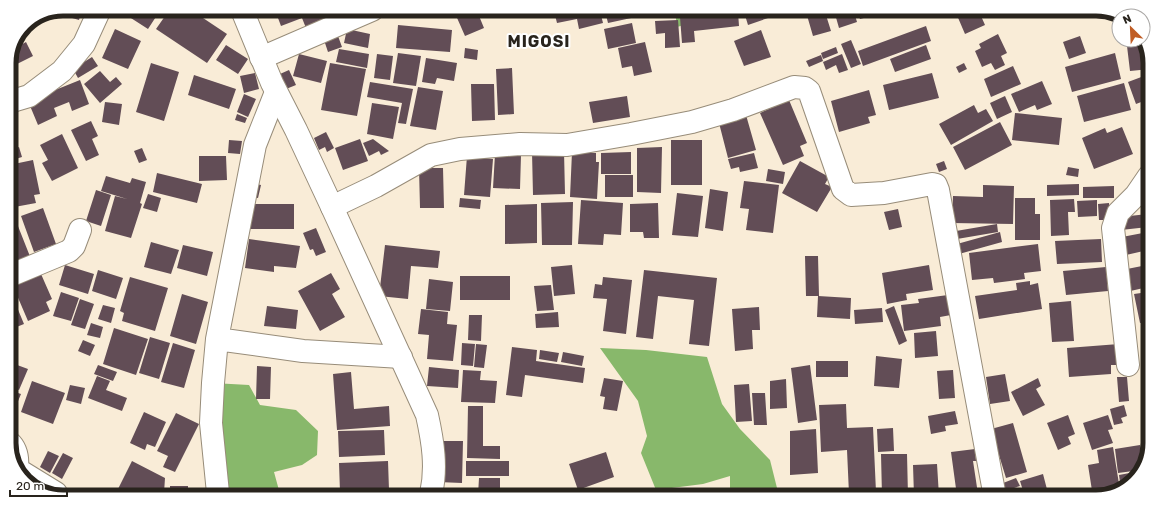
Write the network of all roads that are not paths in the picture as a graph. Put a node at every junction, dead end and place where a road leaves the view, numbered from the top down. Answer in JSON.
{"nodes":[{"id":1,"x":97,"y":16,"type":"edge"},
{"id":2,"x":244,"y":16,"type":"edge"},
{"id":3,"x":358,"y":16,"type":"edge"},
{"id":4,"x":261,"y":58,"type":"junction"},
{"id":5,"x":276,"y":92,"type":"junction"},
{"id":6,"x":16,"y":100,"type":"edge"},
{"id":7,"x":1142,"y":197,"type":"edge"},
{"id":8,"x":332,"y":207,"type":"junction"},
{"id":9,"x":80,"y":230,"type":"dead end"},
{"id":10,"x":16,"y":273,"type":"edge"},
{"id":11,"x":217,"y":339,"type":"junction"},
{"id":12,"x":401,"y":357,"type":"junction"},
{"id":13,"x":1128,"y":365,"type":"dead end"},
{"id":14,"x":31,"y":477,"type":"edge"},
{"id":15,"x":45,"y":486,"type":"edge"},
{"id":16,"x":218,"y":490,"type":"edge"},
{"id":17,"x":432,"y":490,"type":"edge"},
{"id":18,"x":994,"y":490,"type":"edge"}],
"edges":[{"from":1,"to":6,"type":"street"},
{"from":2,"to":4,"type":"street"},
{"from":3,"to":4,"type":"street"},
{"from":4,"to":5,"type":"street"},
{"from":5,"to":8,"type":"street"},
{"from":5,"to":11,"type":"street"},
{"from":7,"to":13,"type":"street"},
{"from":8,"to":12,"type":"street"},
{"from":8,"to":18,"type":"street"},
{"from":9,"to":10,"type":"street"},
{"from":11,"to":12,"type":"street"},
{"from":11,"to":16,"type":"street"},
{"from":12,"to":17,"type":"street"},
{"from":14,"to":15,"type":"street"}]}
